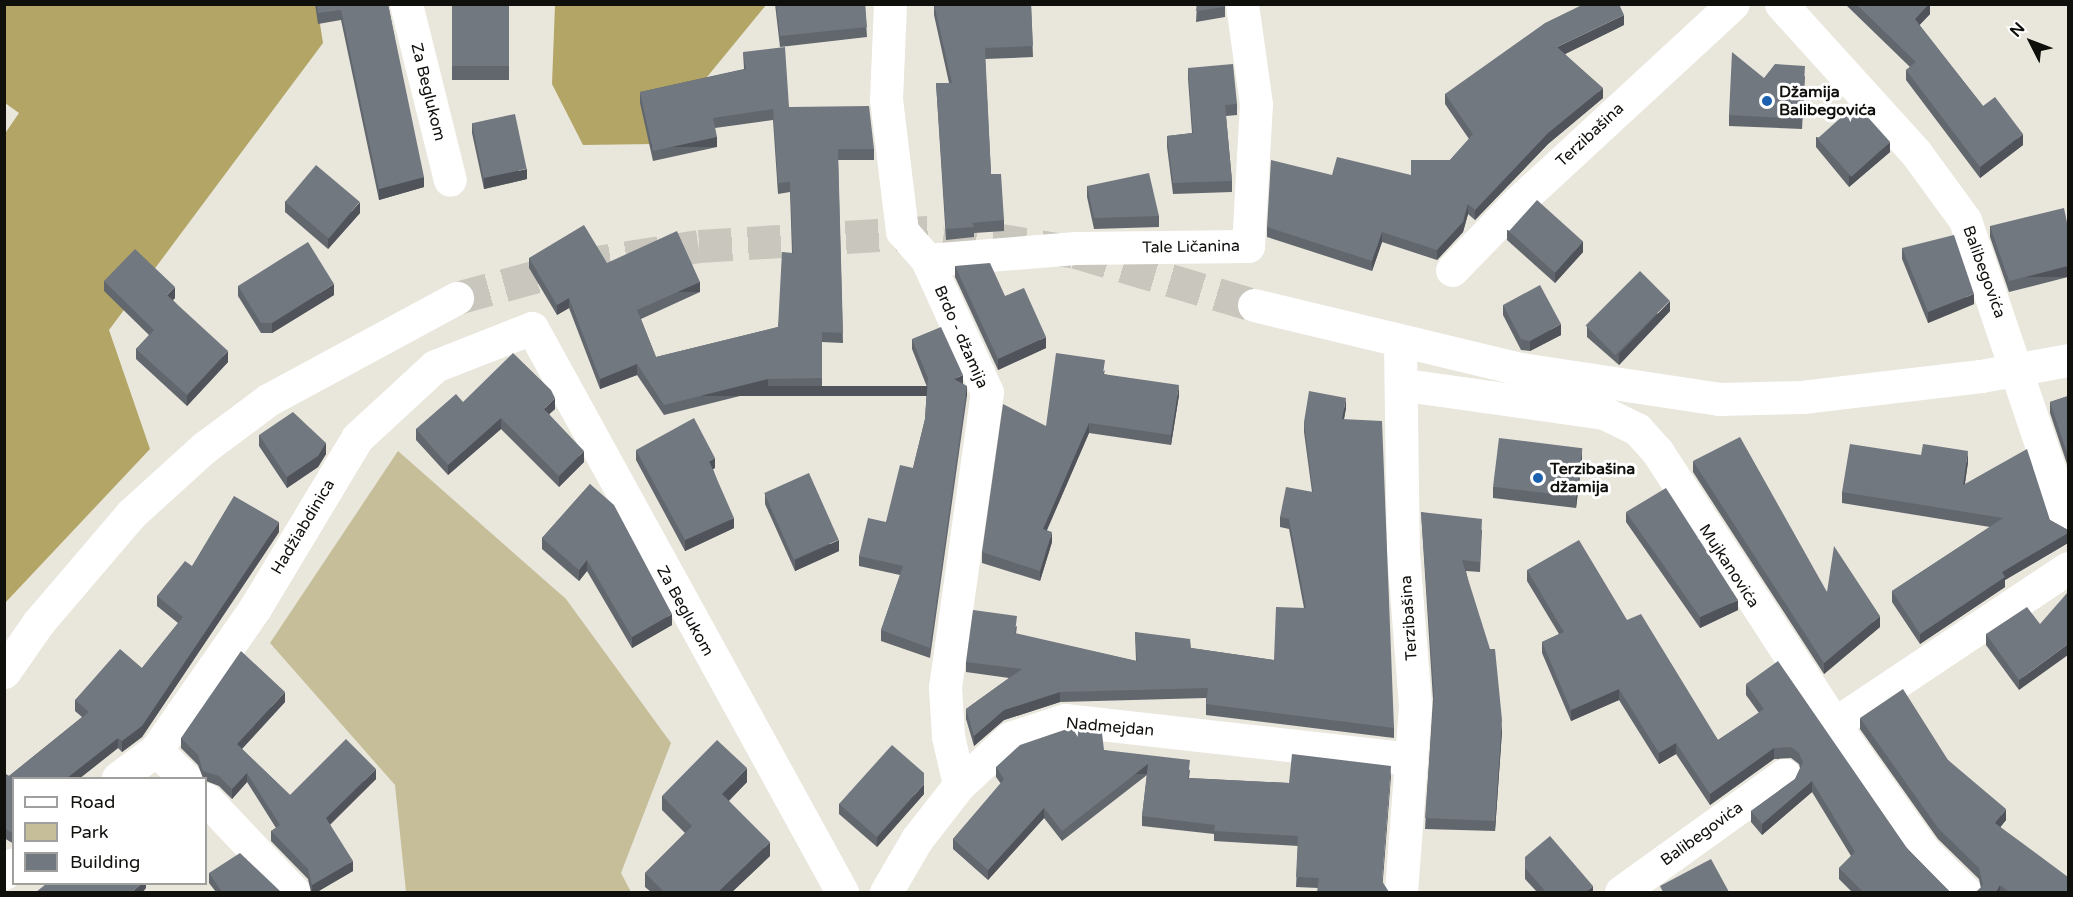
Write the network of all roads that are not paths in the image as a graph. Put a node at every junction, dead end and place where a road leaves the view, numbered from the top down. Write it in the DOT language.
graph roads {
  1 [pos="406,4"];
  2 [pos="890,4"];
  3 [pos="1242,4"];
  4 [pos="1733,4"];
  5 [pos="1781,4"];
  6 [pos="450,180"];
  7 [pos="927,260"];
  8 [pos="1452,270"];
  9 [pos="457,298"];
  10 [pos="1254,305"];
  11 [pos="532,328"];
  12 [pos="1400,344"];
  13 [pos="2062,361"];
  14 [pos="1405,386"];
  15 [pos="2068,525"];
  16 [pos="2068,568"];
  17 [pos="4,672"];
  18 [pos="1834,724"];
  19 [pos="156,750"];
  20 [pos="1411,759"];
  21 [pos="1784,775"];
  22 [pos="119,777"];
  23 [pos="184,777"];
  24 [pos="959,785"];
  25 [pos="207,800"];
  26 [pos="294,892"];
  27 [pos="842,892"];
  28 [pos="886,892"];
  29 [pos="1401,892"];
  30 [pos="1621,892"];
  31 [pos="1965,892"];
  1 -- 6 [label="street, Za Beglukom"];
  2 -- 7 [label="street, Brdo - džamija"];
  3 -- 7 [label="street, Tale Ličanina"];
  4 -- 8 [label="street, Terzibašina"];
  5 -- 15 [label="street, Balibegovića"];
  7 -- 24 [label="street, Brdo - džamija"];
  9 -- 17 [label="street"];
  10 -- 12 [label="street"];
  11 -- 19 [label="street, Hadžiabdinica"];
  11 -- 27 [label="street, Za Beglukom"];
  12 -- 13 [label="street"];
  12 -- 14 [label="street, Terzibašina"];
  14 -- 18 [label="street, Mujkanovića"];
  14 -- 20 [label="street, Terzibašina"];
  16 -- 18 [label="street"];
  18 -- 31 [label="street, Mujkanovića"];
  19 -- 22 [label="street, Hadžiabdinica"];
  19 -- 23 [label="street"];
  20 -- 24 [label="street, Nadmejdan"];
  20 -- 29 [label="street, Terzibašina"];
  21 -- 30 [label="street, Balibegovića"];
  24 -- 28 [label="street, Nadmejdan"];
  25 -- 26 [label="street"];
}
